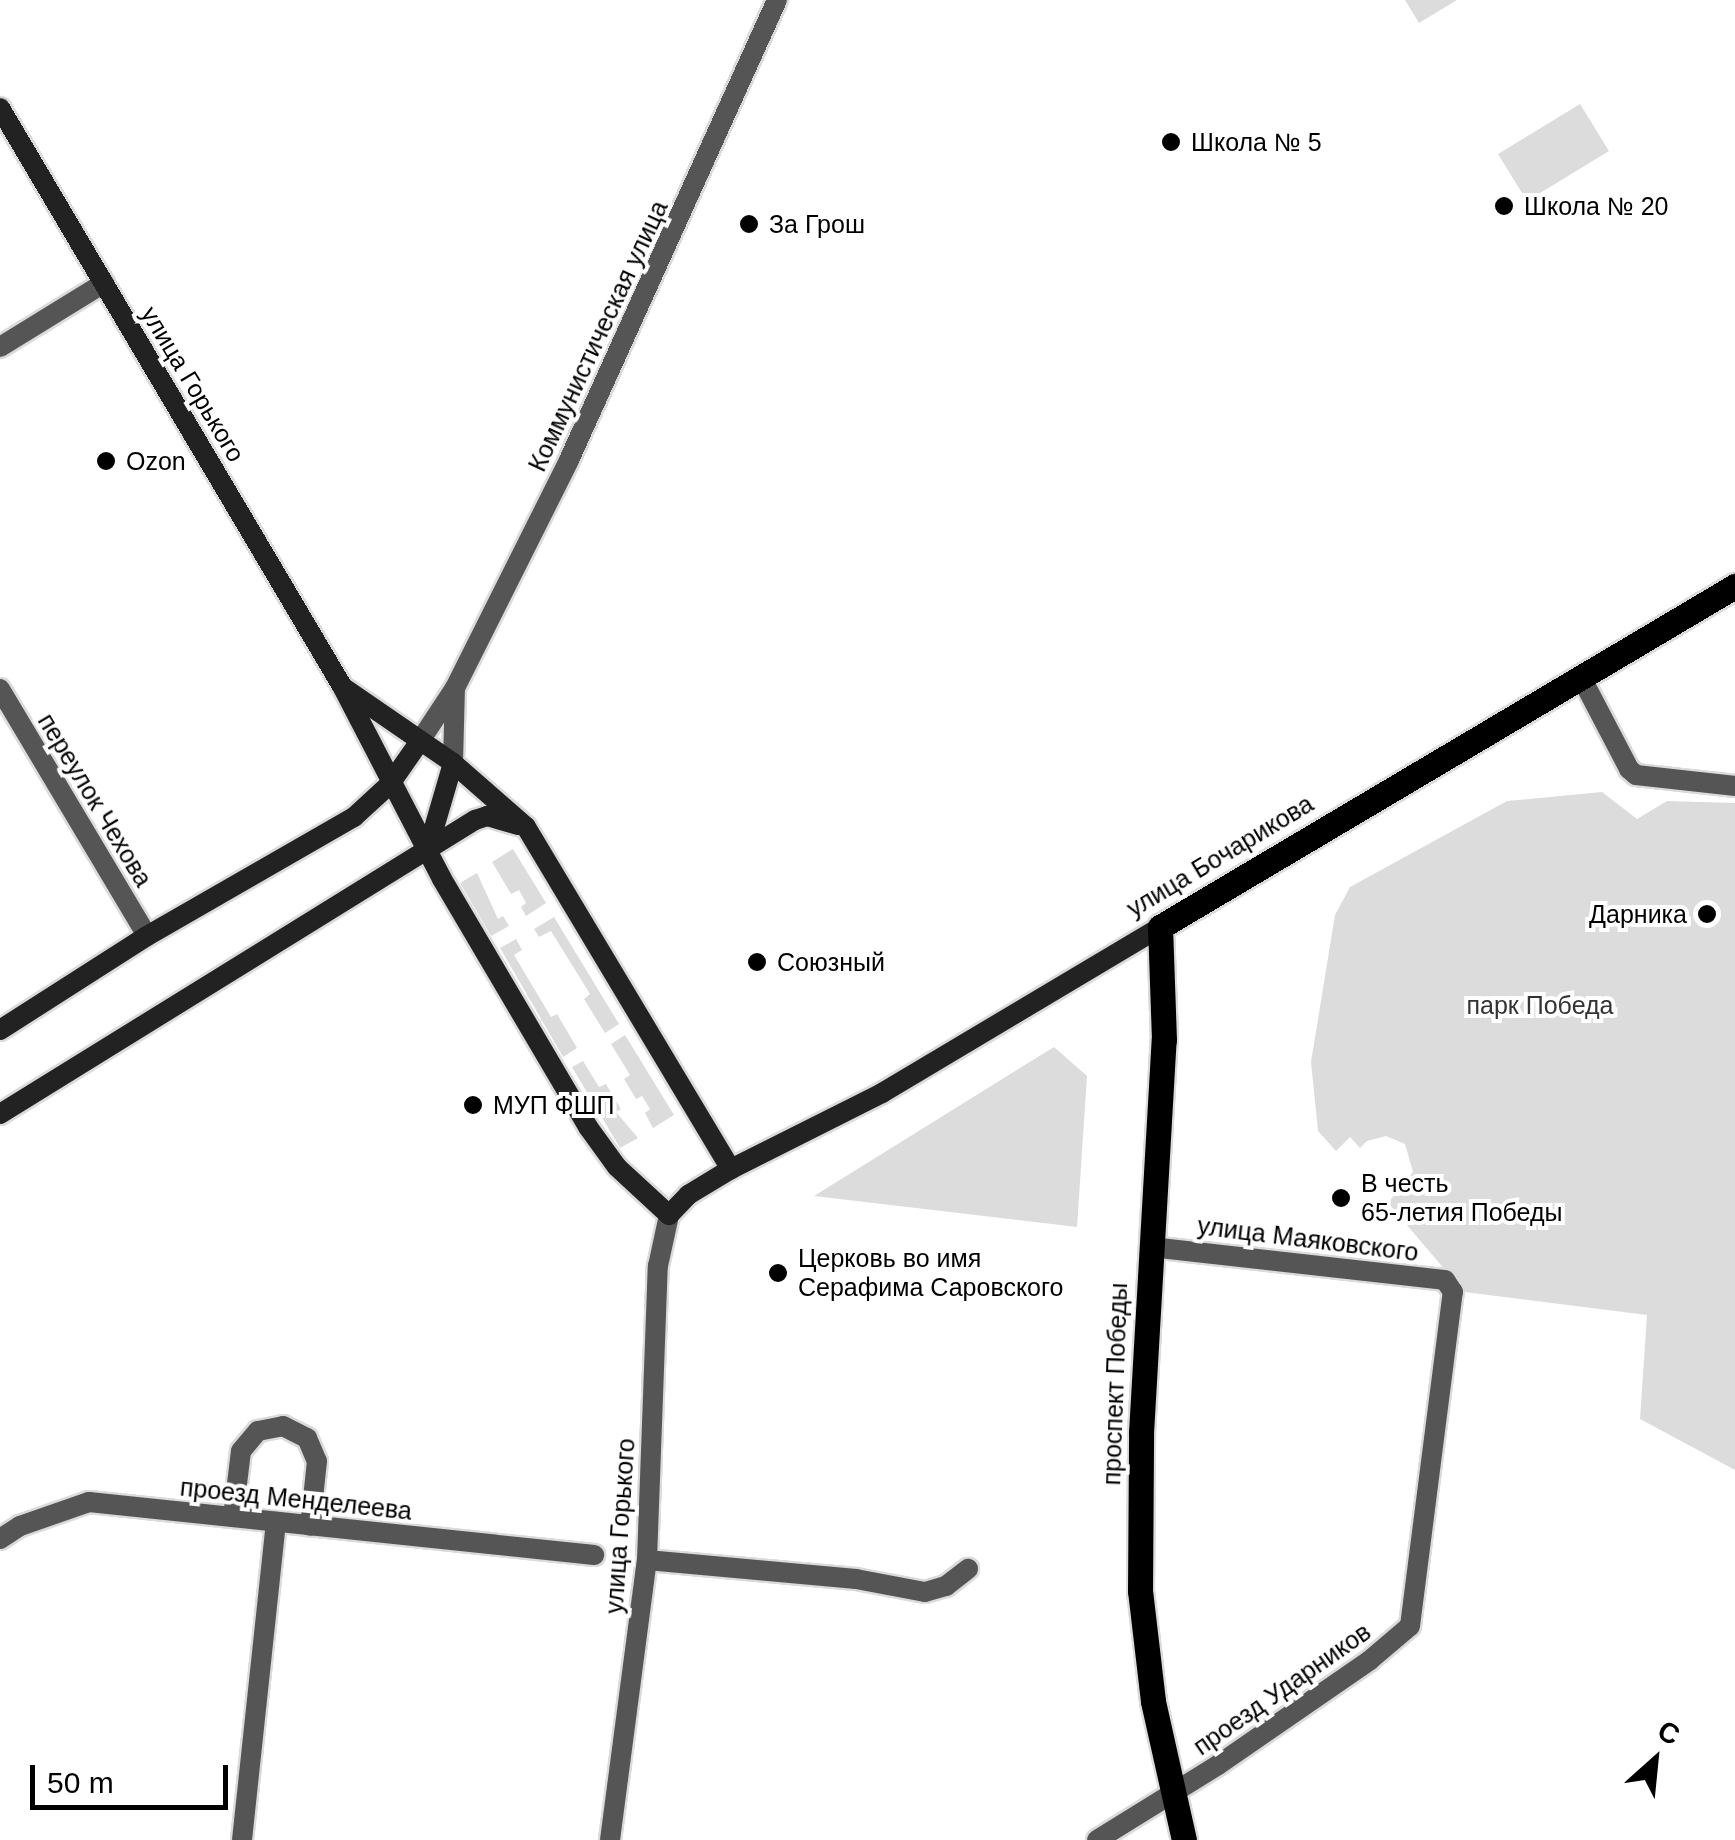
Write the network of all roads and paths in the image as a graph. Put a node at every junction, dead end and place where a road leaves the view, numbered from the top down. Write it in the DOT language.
graph roads {
  1 [pos="776,0"];
  2 [pos="0,108"];
  3 [pos="104,284"];
  4 [pos="0,347"];
  5 [pos="1735,586"];
  6 [pos="1581,677"];
  7 [pos="342,686"];
  8 [pos="456,688"];
  9 [pos="0,689"];
  10 [pos="420,741"];
  11 [pos="453,763"];
  12 [pos="390,784"];
  13 [pos="1735,786"];
  14 [pos="526,828"];
  15 [pos="427,852"];
  16 [pos="1160,927"];
  17 [pos="147,936"];
  18 [pos="0,1030"];
  19 [pos="0,1114"];
  20 [pos="731,1169"];
  21 [pos="670,1214"];
  22 [pos="1152,1246"];
  23 [pos="1453,1292"];
  24 [pos="233,1517"];
  25 [pos="276,1522"];
  26 [pos="310,1526"];
  27 [pos="0,1539"];
  28 [pos="594,1555"];
  29 [pos="647,1560"];
  30 [pos="968,1569"];
  31 [pos="1175,1792"];
  32 [pos="242,1840"];
  33 [pos="610,1840"];
  34 [pos="1097,1840"];
  35 [pos="1184,1840"];
  1 -- 8 [label="street, Коммунистическая улица"];
  2 -- 3 [label="main road, улица Горького"];
  3 -- 4 [label="street"];
  3 -- 7 [label="main road, улица Горького"];
  5 -- 6 [label="main road, улица Бочарикова"];
  6 -- 13 [label="street"];
  6 -- 16 [label="main road, улица Бочарикова"];
  7 -- 10 [label="main road"];
  7 -- 12 [label="main road, улица Горького"];
  8 -- 10 [label="street, Коммунистическая улица"];
  8 -- 11 [label="street"];
  9 -- 17 [label="street, переулок Чехова"];
  10 -- 11 [label="main road"];
  10 -- 12 [label="main road"];
  11 -- 14 [label="main road"];
  11 -- 15 [label="main road"];
  12 -- 15 [label="main road, улица Горького"];
  12 -- 17 [label="main road"];
  14 -- 15 [label="main road"];
  14 -- 20 [label="main road"];
  15 -- 19 [label="main road"];
  15 -- 21 [label="main road, улица Горького"];
  16 -- 20 [label="main road, улица Бочарикова"];
  16 -- 22 [label="main road, проспект Победы"];
  17 -- 18 [label="main road"];
  20 -- 21 [label="main road, улица Бочарикова"];
  21 -- 29 [label="street, улица Горького"];
  22 -- 23 [label="street, улица Маяковского"];
  22 -- 31 [label="main road, проспект Победы"];
  23 -- 31 [label="street, проезд Ударников"];
  24 -- 25 [label="street, проезд Менделеева"];
  24 -- 26 [label="street"];
  24 -- 27 [label="street, проезд Менделеева"];
  25 -- 26 [label="street, проезд Менделеева"];
  25 -- 32 [label="street"];
  26 -- 28 [label="street, проезд Менделеева"];
  29 -- 30 [label="street"];
  29 -- 33 [label="street, улица Горького"];
  31 -- 34 [label="street, проезд Ударников"];
  31 -- 35 [label="main road, проспект Победы"];
}
